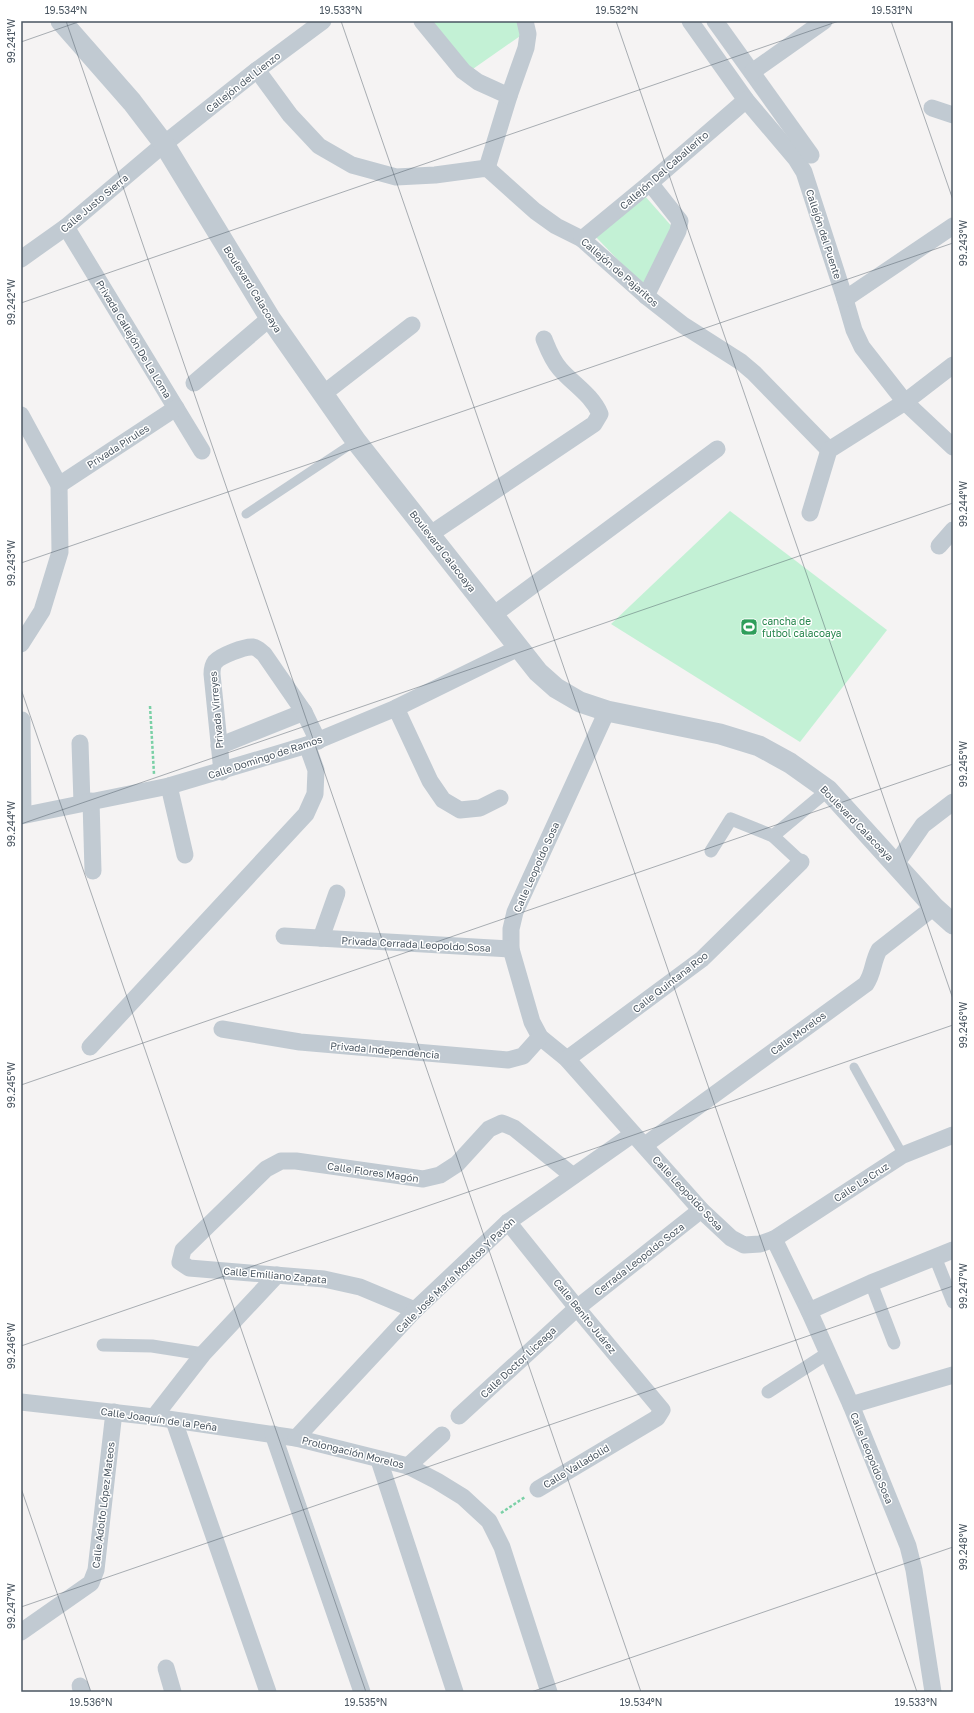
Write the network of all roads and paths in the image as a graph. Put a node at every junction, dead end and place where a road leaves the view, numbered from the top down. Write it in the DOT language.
graph roads {
  1 [pos="61,21"];
  2 [pos="323,21"];
  3 [pos="422,21"];
  4 [pos="525,21"];
  5 [pos="690,21"];
  6 [pos="715,21"];
  7 [pos="824,21"];
  8 [pos="257,70"];
  9 [pos="752,72"];
  10 [pos="509,96"];
  11 [pos="746,100"];
  12 [pos="932,108"];
  13 [pos="953,115"];
  14 [pos="164,144"];
  15 [pos="811,155"];
  16 [pos="487,168"];
  17 [pos="650,184"];
  18 [pos="953,226"];
  19 [pos="66,227"];
  20 [pos="582,239"];
  21 [pos="21,259"];
  22 [pos="646,296"];
  23 [pos="845,299"];
  24 [pos="270,318"];
  25 [pos="412,325"];
  26 [pos="544,339"];
  27 [pos="953,365"];
  28 [pos="194,383"];
  29 [pos="323,394"];
  30 [pos="905,402"];
  31 [pos="176,408"];
  32 [pos="21,415"];
  33 [pos="356,441"];
  34 [pos="953,447"];
  35 [pos="717,449"];
  36 [pos="829,450"];
  37 [pos="202,451"];
  38 [pos="59,484"];
  39 [pos="810,513"];
  40 [pos="246,514"];
  41 [pos="953,530"];
  42 [pos="429,535"];
  43 [pos="939,546"];
  44 [pos="493,615"];
  45 [pos="21,644"];
  46 [pos="518,648"];
  47 [pos="150,706"];
  48 [pos="396,708"];
  49 [pos="607,711"];
  50 [pos="304,712"];
  51 [pos="22,720"];
  52 [pos="80,743"];
  53 [pos="313,743"];
  54 [pos="219,746"];
  55 [pos="222,772"];
  56 [pos="162,788"];
  57 [pos="828,790"];
  58 [pos="500,798"];
  59 [pos="86,802"];
  60 [pos="953,802"];
  61 [pos="22,815"];
  62 [pos="773,836"];
  63 [pos="711,851"];
  64 [pos="185,855"];
  65 [pos="800,862"];
  66 [pos="896,864"];
  67 [pos="93,871"];
  68 [pos="337,893"];
  69 [pos="934,907"];
  70 [pos="953,924"];
  71 [pos="284,936"];
  72 [pos="321,938"];
  73 [pos="512,949"];
  74 [pos="222,1029"];
  75 [pos="540,1037"];
  76 [pos="90,1047"];
  77 [pos="567,1060"];
  78 [pos="854,1067"];
  79 [pos="953,1134"];
  80 [pos="639,1140"];
  81 [pos="903,1155"];
  82 [pos="573,1176"];
  83 [pos="701,1210"];
  84 [pos="508,1222"];
  85 [pos="774,1239"];
  86 [pos="953,1250"];
  87 [pos="935,1257"];
  88 [pos="180,1262"];
  89 [pos="277,1275"];
  90 [pos="870,1283"];
  91 [pos="953,1302"];
  92 [pos="577,1308"];
  93 [pos="415,1310"];
  94 [pos="809,1311"];
  95 [pos="894,1343"];
  96 [pos="103,1345"];
  97 [pos="828,1353"];
  98 [pos="203,1354"];
  99 [pos="953,1375"];
  100 [pos="768,1392"];
  101 [pos="21,1402"];
  102 [pos="851,1405"];
  103 [pos="662,1410"];
  104 [pos="114,1412"];
  105 [pos="459,1416"];
  106 [pos="154,1417"];
  107 [pos="174,1420"];
  108 [pos="273,1434"];
  109 [pos="442,1435"];
  110 [pos="296,1438"];
  111 [pos="379,1460"];
  112 [pos="408,1466"];
  113 [pos="538,1489"];
  114 [pos="489,1521"];
  115 [pos="21,1632"];
  116 [pos="166,1668"];
  117 [pos="173,1692"];
  118 [pos="268,1692"];
  119 [pos="362,1692"];
  120 [pos="455,1692"];
  121 [pos="549,1692"];
  122 [pos="933,1692"];
  1 -- 14 [label="street, Boulevard Calacoaya"];
  2 -- 8 [label="street, Callejón del Lienzo"];
  3 -- 10 [label="street"];
  4 -- 10 [label="street"];
  5 -- 11 [label="street, Callejón del Puente"];
  6 -- 9 [label="street"];
  7 -- 9 [label="street"];
  8 -- 14 [label="street, Callejón del Lienzo"];
  8 -- 16 [label="street"];
  9 -- 15 [label="street"];
  10 -- 16 [label="street"];
  11 -- 17 [label="street, Callejón Del Caballerito"];
  11 -- 23 [label="street, Callejón del Puente"];
  12 -- 13 [label="street"];
  14 -- 19 [label="street, Calle Justo Sierra"];
  14 -- 24 [label="street, Boulevard Calacoaya"];
  16 -- 20 [label="street, Callejón de Pajaritos"];
  17 -- 20 [label="street, Callejón Del Caballerito"];
  17 -- 22 [label="street"];
  18 -- 23 [label="street"];
  19 -- 21 [label="street, Calle Justo Sierra"];
  19 -- 31 [label="street, Privada Callejón De La Loma"];
  20 -- 22 [label="street, Callejón de Pajaritos"];
  22 -- 36 [label="street, Callejón de Pajaritos"];
  23 -- 30 [label="street, Callejón del Puente"];
  24 -- 28 [label="street"];
  24 -- 29 [label="street, Boulevard Calacoaya"];
  25 -- 29 [label="street"];
  26 -- 42 [label="street"];
  27 -- 30 [label="street"];
  29 -- 33 [label="street, Boulevard Calacoaya"];
  30 -- 34 [label="street, Callejón del Puente"];
  30 -- 36 [label="street"];
  31 -- 37 [label="street, Privada Callejón De La Loma"];
  31 -- 38 [label="street, Privada Pirules"];
  32 -- 38 [label="street"];
  33 -- 40 [label="lane"];
  33 -- 42 [label="street, Boulevard Calacoaya"];
  35 -- 44 [label="street"];
  36 -- 39 [label="street"];
  38 -- 45 [label="street"];
  41 -- 43 [label="street"];
  42 -- 44 [label="street, Boulevard Calacoaya"];
  44 -- 46 [label="street, Boulevard Calacoaya"];
  46 -- 48 [label="street, Calle Domingo de Ramos"];
  46 -- 49 [label="street, Boulevard Calacoaya"];
  47 -- 56 [label="path"];
  48 -- 53 [label="street, Calle Domingo de Ramos"];
  48 -- 58 [label="street"];
  49 -- 57 [label="street, Boulevard Calacoaya"];
  49 -- 73 [label="street, Calle Leopoldo Sosa"];
  50 -- 53 [label="street, Privada Virreyes"];
  50 -- 54 [label="street"];
  50 -- 54 [label="street, Privada Virreyes"];
  51 -- 61 [label="street"];
  52 -- 59 [label="street"];
  53 -- 55 [label="street, Calle Domingo de Ramos"];
  53 -- 76 [label="street, Privada Virreyes"];
  54 -- 55 [label="street, Privada Virreyes"];
  55 -- 56 [label="street, Calle Domingo de Ramos"];
  56 -- 59 [label="street, Calle Domingo de Ramos"];
  56 -- 64 [label="street"];
  57 -- 62 [label="street"];
  57 -- 66 [label="street, Boulevard Calacoaya"];
  59 -- 61 [label="street, Calle Domingo de Ramos"];
  59 -- 67 [label="street"];
  60 -- 66 [label="street"];
  62 -- 63 [label="street"];
  62 -- 65 [label="street"];
  65 -- 77 [label="street, Calle Quintana Roo"];
  66 -- 69 [label="street, Boulevard Calacoaya"];
  68 -- 72 [label="street"];
  69 -- 70 [label="street, Boulevard Calacoaya"];
  69 -- 80 [label="street, Calle Morelos"];
  71 -- 72 [label="street, Privada Cerrada Leopoldo Sosa"];
  72 -- 73 [label="street, Privada Cerrada Leopoldo Sosa"];
  73 -- 75 [label="street, Calle Leopoldo Sosa"];
  74 -- 75 [label="street, Privada Independencia"];
  75 -- 77 [label="street, Calle Leopoldo Sosa"];
  77 -- 80 [label="street, Calle Leopoldo Sosa"];
  78 -- 81 [label="lane"];
  79 -- 81 [label="street, Calle La Cruz"];
  80 -- 82 [label="street, Calle José María Morelos Y Pavón"];
  80 -- 83 [label="street, Calle Leopoldo Sosa"];
  81 -- 85 [label="street, Calle La Cruz"];
  82 -- 84 [label="street, Calle José María Morelos Y Pavón"];
  82 -- 88 [label="street, Calle Flores Magón"];
  83 -- 85 [label="street, Calle Leopoldo Sosa"];
  83 -- 92 [label="street, Cerrada Leopoldo Soza"];
  84 -- 92 [label="street, Calle Benito Juárez"];
  84 -- 93 [label="street, Calle José María Morelos Y Pavón"];
  85 -- 94 [label="street, Calle Leopoldo Sosa"];
  86 -- 87 [label="street"];
  87 -- 90 [label="street"];
  87 -- 91 [label="street"];
  88 -- 89 [label="street, Calle Emiliano Zapata"];
  89 -- 93 [label="street, Calle Emiliano Zapata"];
  89 -- 98 [label="street"];
  90 -- 94 [label="street"];
  90 -- 95 [label="street"];
  92 -- 103 [label="street, Calle Benito Juárez"];
  92 -- 105 [label="street, Calle Doctor Liceaga"];
  93 -- 110 [label="street, Calle José María Morelos Y Pavón"];
  94 -- 97 [label="street, Calle Leopoldo Sosa"];
  96 -- 98 [label="street"];
  97 -- 100 [label="street"];
  97 -- 102 [label="street, Calle Leopoldo Sosa"];
  98 -- 106 [label="street"];
  99 -- 102 [label="street"];
  101 -- 104 [label="street, Calle Joaquín de la Peña"];
  102 -- 122 [label="street, Calle Leopoldo Sosa"];
  103 -- 113 [label="street, Calle Valladolid"];
  104 -- 106 [label="street, Calle Joaquín de la Peña"];
  104 -- 115 [label="street, Calle Adolfo López Mateos"];
  106 -- 107 [label="street, Calle Joaquín de la Peña"];
  107 -- 108 [label="street, Calle Joaquín de la Peña"];
  107 -- 118 [label="street"];
  108 -- 110 [label="street, Calle Joaquín de la Peña"];
  108 -- 119 [label="street"];
  109 -- 112 [label="street"];
  110 -- 111 [label="street, Prolongación Morelos"];
  111 -- 112 [label="street, Prolongación Morelos"];
  111 -- 120 [label="street"];
  112 -- 114 [label="street, Prolongación Morelos"];
  113 -- 114 [label="path, Calle Valladolid"];
  114 -- 121 [label="street"];
  116 -- 117 [label="street"];
}
